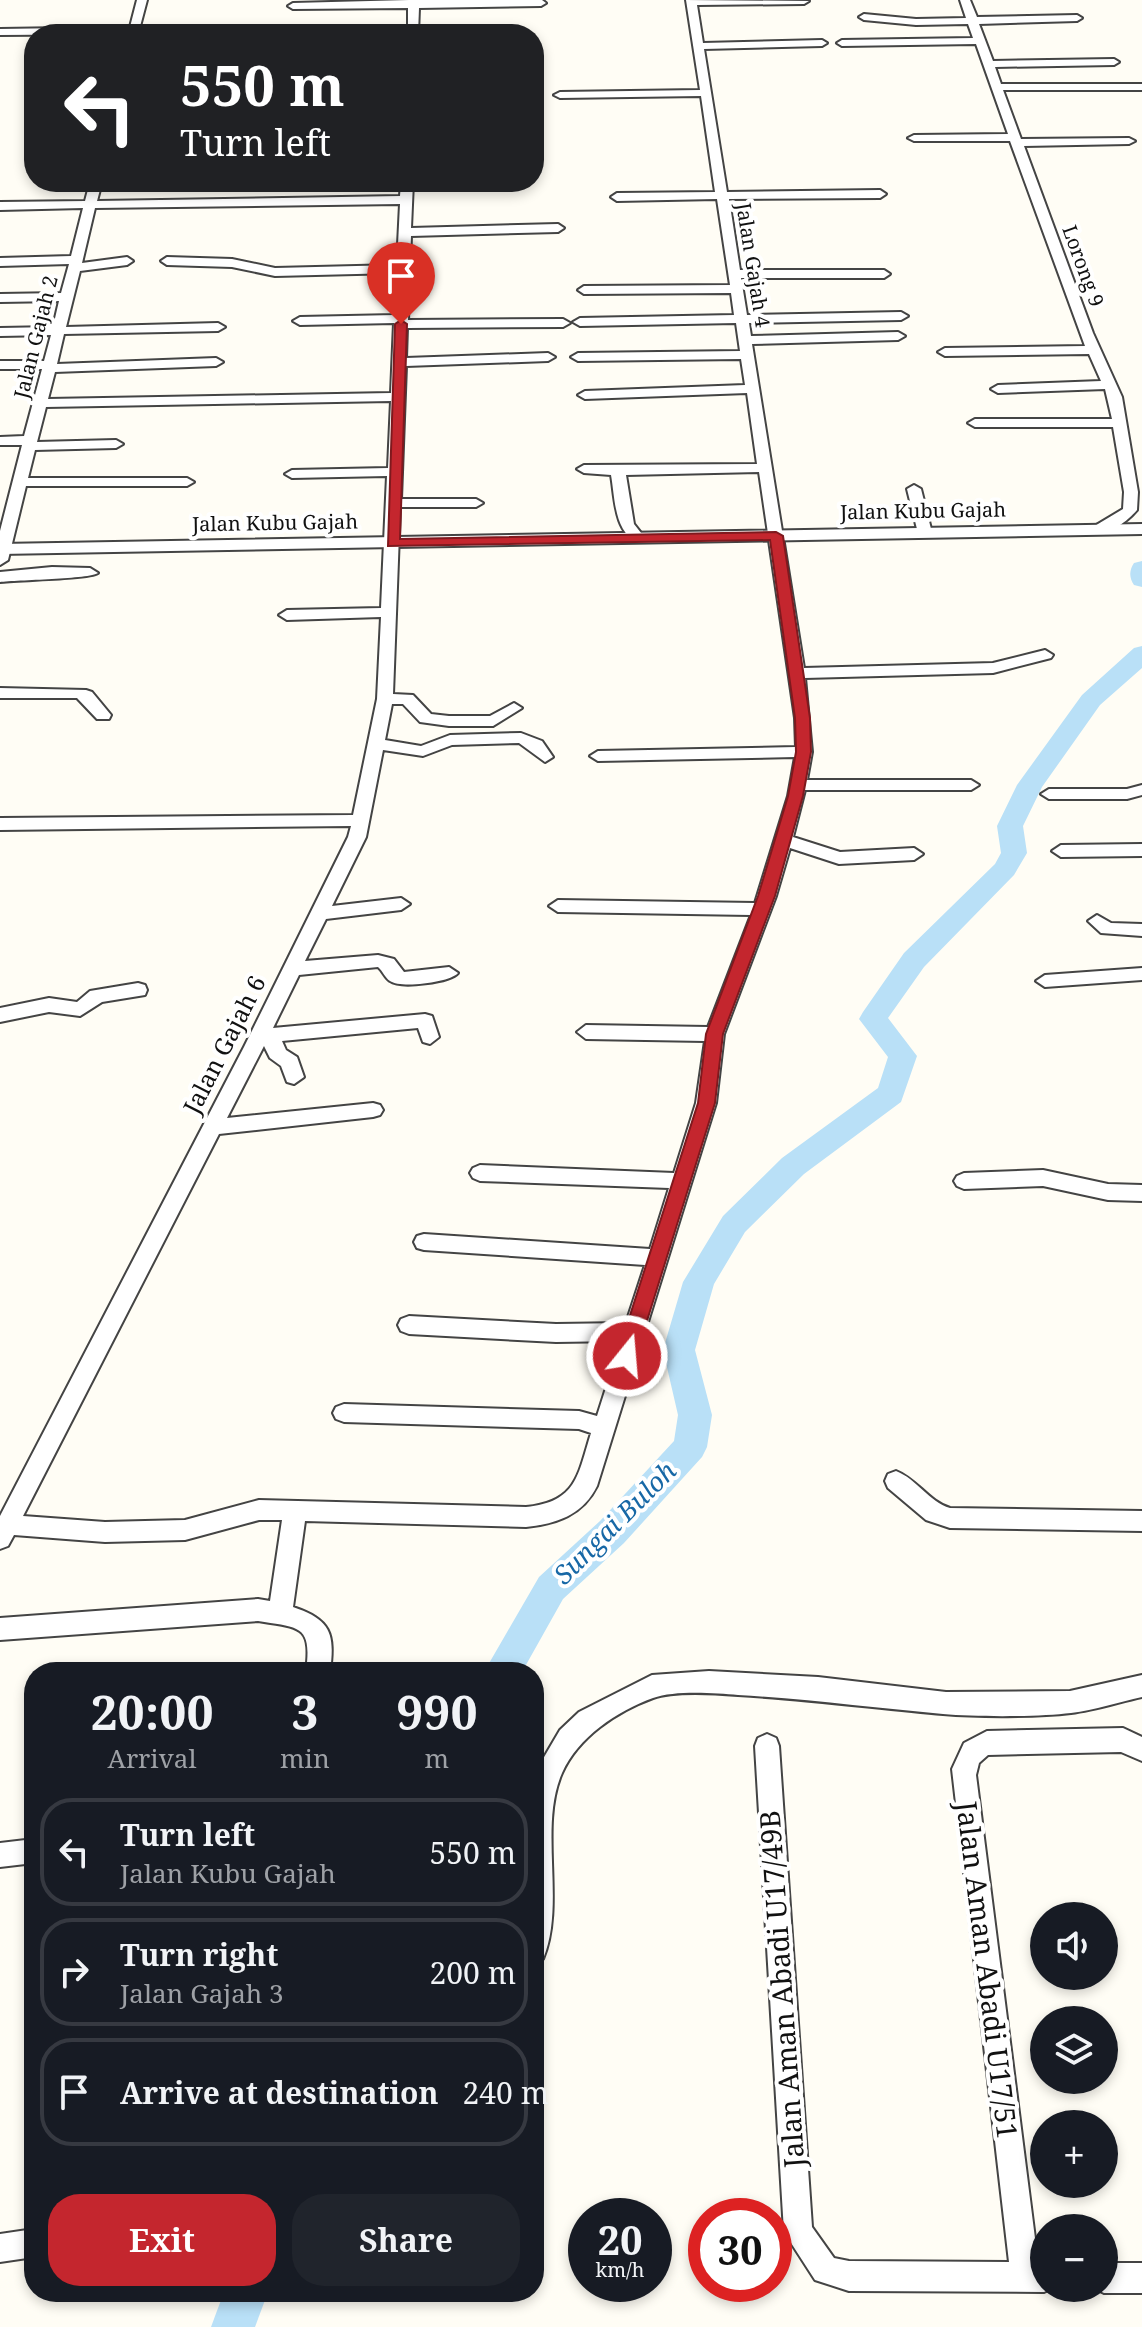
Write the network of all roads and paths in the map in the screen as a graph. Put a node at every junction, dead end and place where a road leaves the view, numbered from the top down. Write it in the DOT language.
graph roads {
  1 [pos="142,0"];
  2 [pos="965,0"];
  3 [pos="691,1"];
  4 [pos="804,1"];
  5 [pos="414,2"];
  6 [pos="541,3"];
  7 [pos="293,6"];
  8 [pos="864,17"];
  9 [pos="1077,18"];
  10 [pos="972,19"];
  11 [pos="136,24"];
  12 [pos="413,24"];
  13 [pos="0,32"];
  14 [pos="24,32"];
  15 [pos="980,41"];
  16 [pos="822,43"];
  17 [pos="842,43"];
  18 [pos="698,46"];
  19 [pos="1114,62"];
  20 [pos="988,64"];
  21 [pos="1142,87"];
  22 [pos="706,93"];
  23 [pos="999,94"];
  24 [pos="560,95"];
  25 [pos="1106,98"];
  26 [pos="914,138"];
  27 [pos="1016,140"];
  28 [pos="1129,141"];
  29 [pos="93,192"];
  30 [pos="406,192"];
  31 [pos="880,194"];
  32 [pos="617,197"];
  33 [pos="722,197"];
  34 [pos="406,200"];
  35 [pos="90,205"];
  36 [pos="0,206"];
  37 [pos="558,228"];
  38 [pos="405,232"];
  39 [pos="127,261"];
  40 [pos="167,261"];
  41 [pos="0,262"];
  42 [pos="75,264"];
  43 [pos="403,269"];
  44 [pos="734,274"];
  45 [pos="884,274"];
  46 [pos="736,289"];
  47 [pos="584,290"];
  48 [pos="67,297"];
  49 [pos="0,298"];
  50 [pos="901,316"];
  51 [pos="300,321"];
  52 [pos="402,321"];
  53 [pos="742,321"];
  54 [pos="580,322"];
  55 [pos="563,323"];
  56 [pos="218,327"];
  57 [pos="58,331"];
  58 [pos="0,332"];
  59 [pos="898,336"];
  60 [pos="745,340"];
  61 [pos="1094,350"];
  62 [pos="945,352"];
  63 [pos="747,355"];
  64 [pos="548,357"];
  65 [pos="578,357"];
  66 [pos="216,362"];
  67 [pos="400,362"];
  68 [pos="0,365"];
  69 [pos="49,366"];
  70 [pos="1109,385"];
  71 [pos="753,389"];
  72 [pos="998,389"];
  73 [pos="585,395"];
  74 [pos="398,397"];
  75 [pos="40,403"];
  76 [pos="975,423"];
  77 [pos="1119,423"];
  78 [pos="0,441"];
  79 [pos="30,443"];
  80 [pos="116,444"];
  81 [pos="765,468"];
  82 [pos="584,469"];
  83 [pos="618,471"];
  84 [pos="395,472"];
  85 [pos="292,474"];
  86 [pos="20,482"];
  87 [pos="187,482"];
  88 [pos="914,489"];
  89 [pos="394,503"];
  90 [pos="476,503"];
  91 [pos="6,514"];
  92 [pos="1135,529"];
  93 [pos="1095,530"];
  94 [pos="925,533"];
  95 [pos="776,536"];
  96 [pos="638,538"];
  97 [pos="393,543"];
  98 [pos="1,553"];
  99 [pos="90,573"];
  100 [pos="0,577"];
  101 [pos="390,612"];
  102 [pos="287,615"];
  103 [pos="1045,655"];
  104 [pos="796,673"];
  105 [pos="0,693"];
  106 [pos="385,699"];
  107 [pos="514,708"];
  108 [pos="103,715"];
  109 [pos="378,744"];
  110 [pos="804,752"];
  111 [pos="598,756"];
  112 [pos="545,757"];
  113 [pos="798,785"];
  114 [pos="971,785"];
  115 [pos="1142,790"];
  116 [pos="1049,794"];
  117 [pos="361,820"];
  118 [pos="0,824"];
  119 [pos="783,840"];
  120 [pos="1142,850"];
  121 [pos="1061,851"];
  122 [pos="914,854"];
  123 [pos="401,904"];
  124 [pos="558,906"];
  125 [pos="762,909"];
  126 [pos="321,913"];
  127 [pos="1097,921"];
  128 [pos="1142,930"];
  129 [pos="293,969"];
  130 [pos="449,973"];
  131 [pos="1142,974"];
  132 [pos="1045,981"];
  133 [pos="138,990"];
  134 [pos="0,1015"];
  135 [pos="586,1032"];
  136 [pos="715,1034"];
  137 [pos="263,1037"];
  138 [pos="430,1037"];
  139 [pos="294,1077"];
  140 [pos="373,1110"];
  141 [pos="213,1127"];
  142 [pos="480,1173"];
  143 [pos="682,1181"];
  144 [pos="964,1181"];
  145 [pos="1142,1193"];
  146 [pos="424,1242"];
  147 [pos="657,1258"];
  148 [pos="409,1325"];
  149 [pos="634,1332"];
  150 [pos="344,1413"];
  151 [pos="604,1428"];
  152 [pos="896,1481"];
  153 [pos="295,1513"];
  154 [pos="1142,1521"];
  155 [pos="3,1532"];
  156 [pos="280,1614"];
  157 [pos="0,1629"];
  158 [pos="319,1662"];
  159 [pos="1142,1686"];
  160 [pos="767,1746"];
  161 [pos="1142,1749"];
  162 [pos="544,1801"];
  163 [pos="24,1852"];
  164 [pos="0,1855"];
  165 [pos="1030,2242"];
  166 [pos="24,2244"];
  167 [pos="0,2248"];
  168 [pos="1030,2277"];
  169 [pos="1118,2278"];
  170 [pos="1142,2278"];
  1 -- 11 [label="street"];
  2 -- 10 [label="street, Lorong 9"];
  3 -- 4 [label="street"];
  3 -- 18 [label="street, Jalan Gajah 4"];
  5 -- 6 [label="street"];
  5 -- 7 [label="street"];
  5 -- 12 [label="street"];
  8 -- 10 [label="street"];
  9 -- 10 [label="street"];
  10 -- 15 [label="street, Lorong 9"];
  13 -- 14 [label="street"];
  15 -- 17 [label="street"];
  15 -- 20 [label="street, Lorong 9"];
  16 -- 18 [label="street"];
  18 -- 22 [label="street, Jalan Gajah 4"];
  19 -- 20 [label="street"];
  20 -- 23 [label="street, Lorong 9"];
  21 -- 23 [label="street"];
  22 -- 24 [label="street"];
  22 -- 33 [label="street, Jalan Gajah 4"];
  23 -- 25 [label="street"];
  23 -- 27 [label="street, Lorong 9"];
  26 -- 27 [label="street"];
  27 -- 28 [label="street"];
  27 -- 61 [label="street, Lorong 9"];
  29 -- 35 [label="street, Jalan Gajah 2"];
  30 -- 34 [label="street, Jalan Gajah 6"];
  31 -- 33 [label="street"];
  32 -- 33 [label="street"];
  33 -- 44 [label="street, Jalan Gajah 4"];
  34 -- 35 [label="street"];
  34 -- 38 [label="street, Jalan Gajah 6"];
  35 -- 36 [label="street"];
  35 -- 42 [label="street, Jalan Gajah 2"];
  37 -- 38 [label="street"];
  38 -- 43 [label="street, Jalan Gajah 6"];
  39 -- 42 [label="street"];
  40 -- 43 [label="street"];
  41 -- 42 [label="street"];
  42 -- 48 [label="street, Jalan Gajah 2"];
  43 -- 52 [label="street, Jalan Gajah 6"];
  44 -- 45 [label="street"];
  44 -- 46 [label="street, Jalan Gajah 4"];
  46 -- 47 [label="street"];
  46 -- 53 [label="street, Jalan Gajah 4"];
  48 -- 49 [label="street"];
  48 -- 57 [label="street, Jalan Gajah 2"];
  50 -- 53 [label="street"];
  51 -- 52 [label="street"];
  52 -- 55 [label="street"];
  52 -- 67 [label="street, Jalan Gajah 6"];
  53 -- 54 [label="street"];
  53 -- 60 [label="street, Jalan Gajah 4"];
  56 -- 57 [label="street"];
  57 -- 58 [label="street"];
  57 -- 69 [label="street, Jalan Gajah 2"];
  59 -- 60 [label="street"];
  60 -- 63 [label="street, Jalan Gajah 4"];
  61 -- 62 [label="street"];
  61 -- 70 [label="street, Lorong 9"];
  63 -- 65 [label="street"];
  63 -- 71 [label="street, Jalan Gajah 4"];
  64 -- 67 [label="street"];
  66 -- 69 [label="street"];
  67 -- 74 [label="street, Jalan Gajah 6"];
  68 -- 69 [label="street"];
  69 -- 75 [label="street, Jalan Gajah 2"];
  70 -- 72 [label="street"];
  70 -- 77 [label="street, Lorong 9"];
  71 -- 73 [label="street"];
  71 -- 81 [label="street, Jalan Gajah 4"];
  74 -- 75 [label="street"];
  74 -- 84 [label="street, Jalan Gajah 6"];
  75 -- 79 [label="street, Jalan Gajah 2"];
  76 -- 77 [label="street"];
  77 -- 93 [label="street, Lorong 9"];
  78 -- 79 [label="street"];
  79 -- 80 [label="street"];
  79 -- 86 [label="street, Jalan Gajah 2"];
  81 -- 83 [label="street"];
  81 -- 95 [label="street, Jalan Gajah 4"];
  82 -- 83 [label="street"];
  83 -- 96 [label="street"];
  84 -- 85 [label="street"];
  84 -- 89 [label="street, Jalan Gajah 6"];
  86 -- 87 [label="street"];
  86 -- 91 [label="street, Jalan Gajah 2"];
  88 -- 94 [label="street"];
  89 -- 90 [label="street"];
  89 -- 97 [label="street, Jalan Gajah 6"];
  91 -- 98 [label="street, Jalan Gajah 2"];
  92 -- 93 [label="street, Jalan Kubu Gajah"];
  93 -- 94 [label="street, Jalan Kubu Gajah"];
  94 -- 95 [label="street, Jalan Kubu Gajah"];
  95 -- 96 [label="street, Jalan Kubu Gajah"];
  95 -- 104 [label="street, Jalan Gajah 4"];
  96 -- 97 [label="street, Jalan Kubu Gajah"];
  97 -- 98 [label="street, Jalan Kubu Gajah"];
  97 -- 101 [label="street, Jalan Gajah 6"];
  99 -- 100 [label="street"];
  101 -- 102 [label="street"];
  101 -- 106 [label="street, Jalan Gajah 6"];
  103 -- 104 [label="street"];
  104 -- 110 [label="street, Jalan Gajah 4"];
  105 -- 108 [label="street"];
  106 -- 107 [label="street"];
  106 -- 109 [label="street, Jalan Gajah 6"];
  109 -- 112 [label="street"];
  109 -- 117 [label="street, Jalan Gajah 6"];
  110 -- 111 [label="street"];
  110 -- 113 [label="street, Jalan Gajah 4"];
  113 -- 114 [label="street"];
  113 -- 119 [label="street, Jalan Gajah 4"];
  115 -- 116 [label="street"];
  117 -- 118 [label="street"];
  117 -- 126 [label="street, Jalan Gajah 6"];
  119 -- 122 [label="street"];
  119 -- 125 [label="street, Jalan Gajah 4"];
  120 -- 121 [label="street"];
  123 -- 126 [label="street"];
  124 -- 125 [label="street"];
  125 -- 136 [label="street, Jalan Gajah 4"];
  126 -- 129 [label="street, Jalan Gajah 6"];
  127 -- 128 [label="street"];
  129 -- 130 [label="street"];
  129 -- 137 [label="street, Jalan Gajah 6"];
  131 -- 132 [label="street"];
  133 -- 134 [label="street"];
  135 -- 136 [label="street"];
  136 -- 143 [label="street, Jalan Gajah 4"];
  137 -- 138 [label="street"];
  137 -- 139 [label="street"];
  137 -- 141 [label="street, Jalan Gajah 6"];
  140 -- 141 [label="street"];
  141 -- 155 [label="street, Jalan Gajah 6"];
  142 -- 143 [label="street"];
  143 -- 147 [label="street, Jalan Gajah 4"];
  144 -- 145 [label="street"];
  146 -- 147 [label="street"];
  147 -- 149 [label="street, Jalan Gajah 4"];
  148 -- 149 [label="street"];
  149 -- 151 [label="street, Jalan Gajah 4"];
  150 -- 151 [label="street"];
  151 -- 153 [label="street, Jalan Gajah 4"];
  152 -- 154 [label="street"];
  153 -- 155 [label="street"];
  153 -- 156 [label="street"];
  156 -- 157 [label="street"];
  156 -- 158 [label="street"];
  159 -- 162 [label="street"];
  160 -- 168 [label="street, Jalan Aman Abadi U17/49B"];
  161 -- 165 [label="street, Jalan Aman Abadi U17/51"];
  163 -- 164 [label="street"];
  166 -- 167 [label="street"];
  169 -- 170 [label="street"];
}
